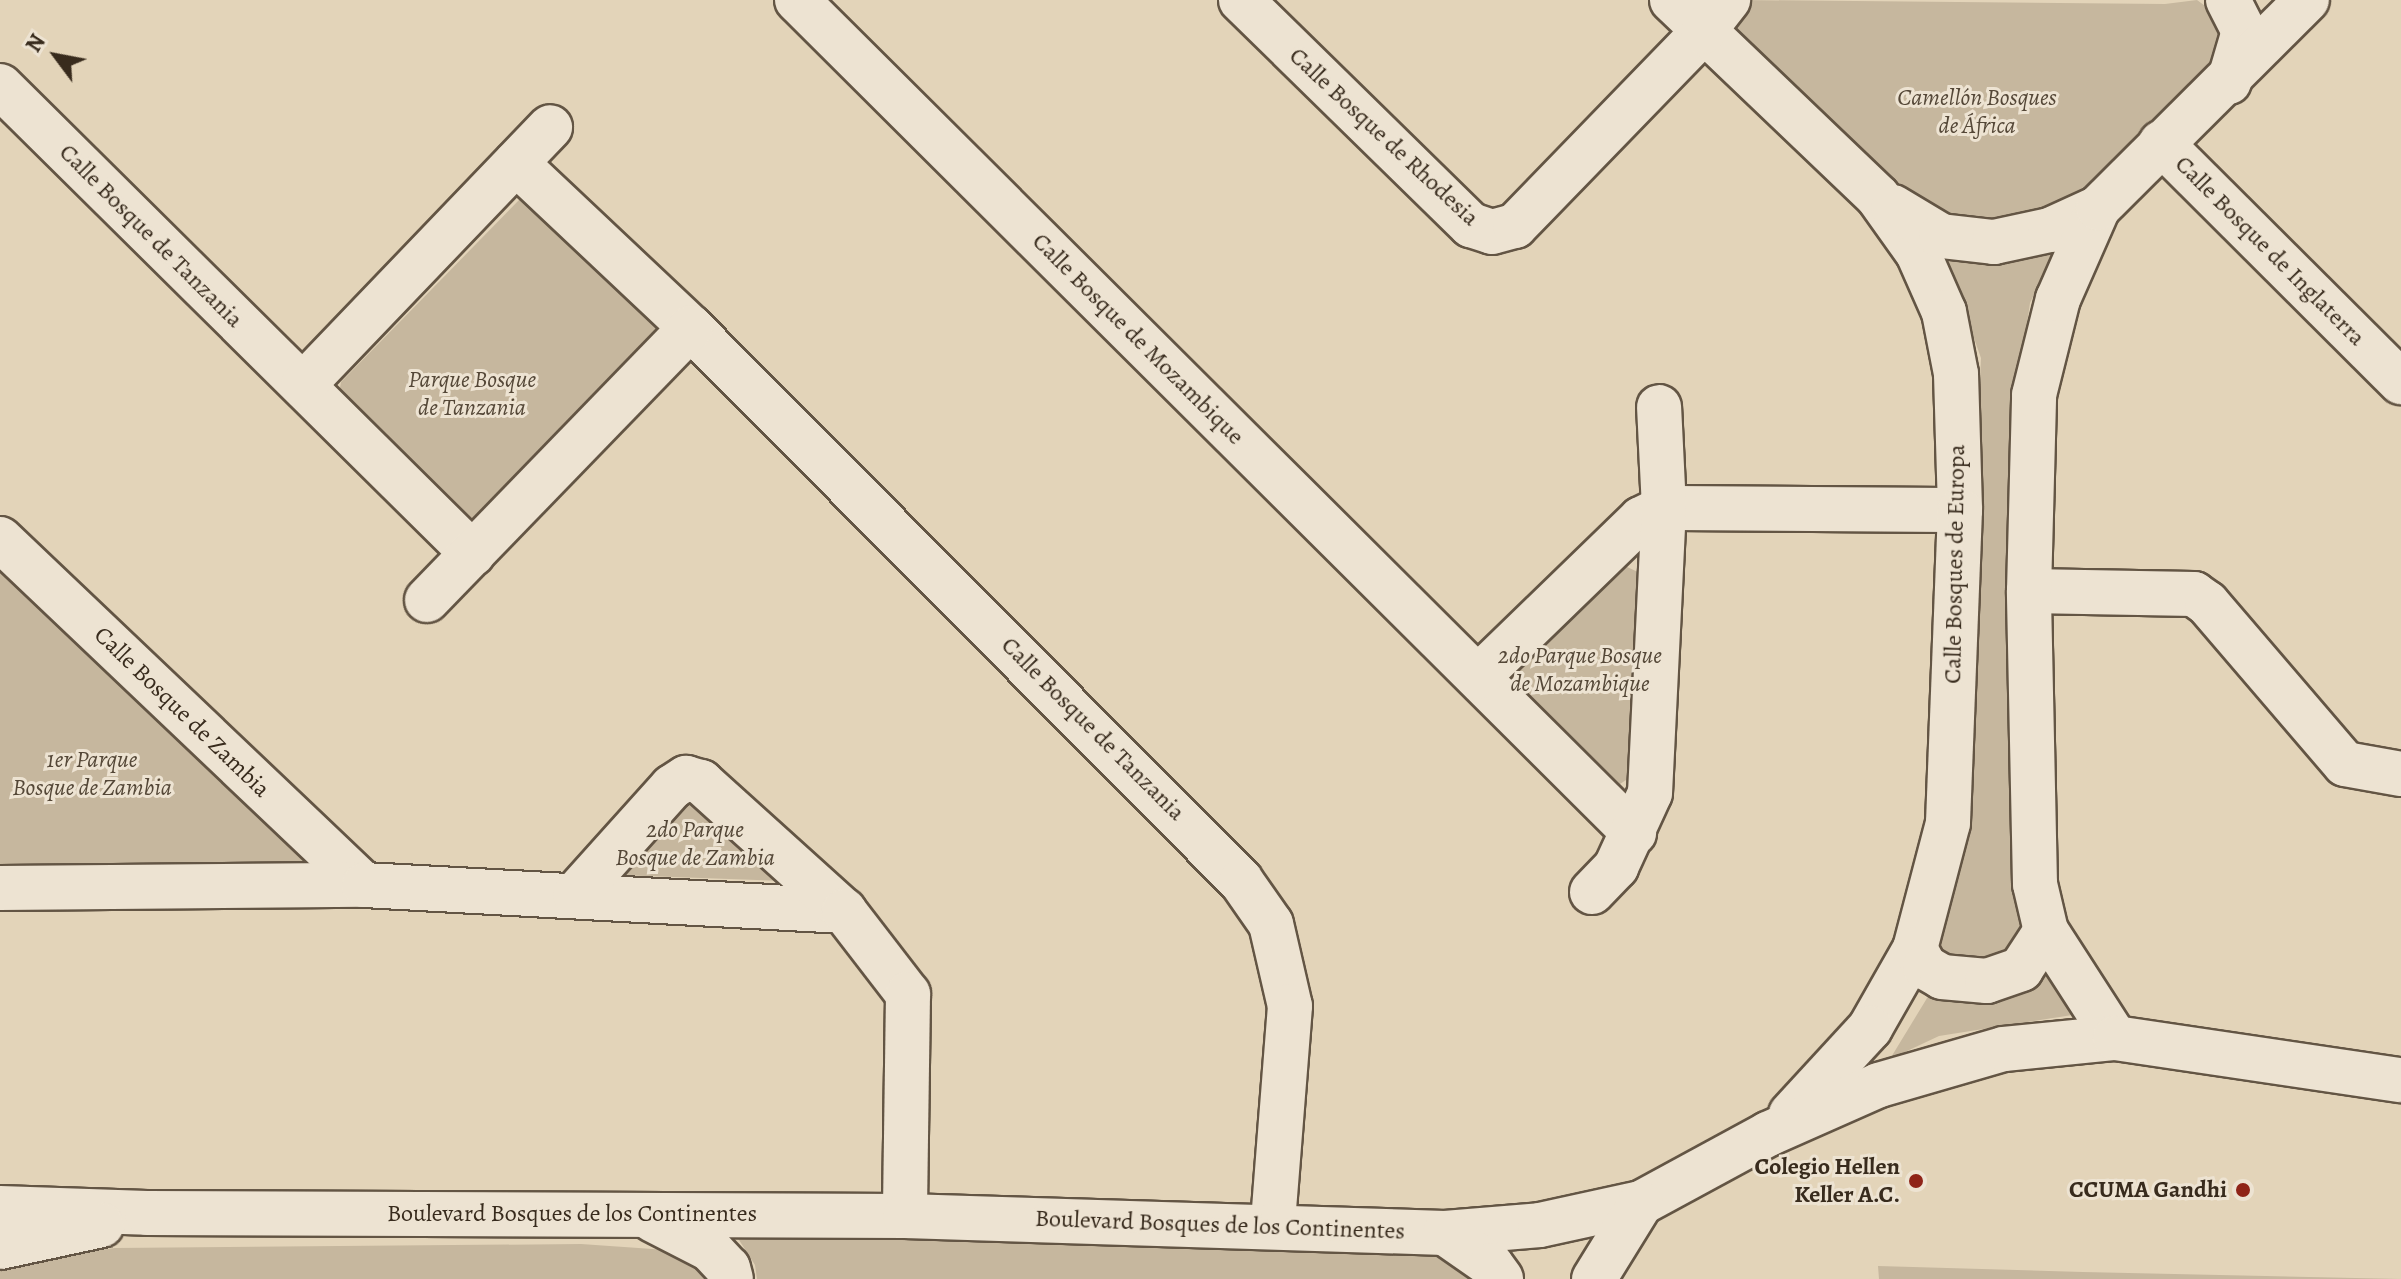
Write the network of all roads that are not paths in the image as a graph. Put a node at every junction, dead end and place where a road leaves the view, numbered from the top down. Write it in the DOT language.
graph roads {
  1 [pos="797,0"];
  2 [pos="1241,0"];
  3 [pos="1672,0"];
  4 [pos="2228,0"];
  5 [pos="2307,0"];
  6 [pos="1716,16"];
  7 [pos="2229,82"];
  8 [pos="0,86"];
  9 [pos="550,127"];
  10 [pos="2161,143"];
  11 [pos="516,163"];
  12 [pos="1878,197"];
  13 [pos="2098,208"];
  14 [pos="691,328"];
  15 [pos="2394,360"];
  16 [pos="303,385"];
  17 [pos="1659,407"];
  18 [pos="1664,508"];
  19 [pos="1960,510"];
  20 [pos="0,539"];
  21 [pos="473,554"];
  22 [pos="2029,591"];
  23 [pos="427,600"];
  24 [pos="1478,677"];
  25 [pos="2401,774"];
  26 [pos="1634,833"];
  27 [pos="364,885"];
  28 [pos="0,888"];
  29 [pos="1592,892"];
  30 [pos="575,895"];
  31 [pos="844,911"];
  32 [pos="2046,931"];
  33 [pos="1915,949"];
  34 [pos="2115,1038"];
  35 [pos="2401,1080"];
  36 [pos="1768,1134"];
  37 [pos="1641,1203"];
  38 [pos="0,1208"];
  39 [pos="147,1213"];
  40 [pos="635,1215"];
  41 [pos="905,1216"];
  42 [pos="1273,1223"];
  43 [pos="1445,1233"];
  44 [pos="0,1247"];
  45 [pos="731,1279"];
  46 [pos="1501,1279"];
  47 [pos="1594,1279"];
  1 -- 24 [label="street, Calle Bosque de Mozambique"];
  2 -- 6 [label="street, Calle Bosque de Rhodesia"];
  3 -- 6 [label="street, Calle Bosques de Europa"];
  4 -- 7 [label="street"];
  5 -- 7 [label="street"];
  6 -- 12 [label="street, Calle Bosques de Europa"];
  7 -- 10 [label="street"];
  8 -- 16 [label="street, Calle Bosque de Tanzania"];
  9 -- 11 [label="street"];
  10 -- 13 [label="street"];
  10 -- 15 [label="street, Calle Bosque de Inglaterra"];
  11 -- 14 [label="street, Calle Bosque de Tanzania"];
  11 -- 16 [label="street"];
  12 -- 13 [label="street"];
  12 -- 19 [label="street, Calle Bosques de Europa"];
  13 -- 22 [label="street"];
  14 -- 21 [label="street"];
  14 -- 42 [label="street, Calle Bosque de Tanzania"];
  16 -- 21 [label="street, Calle Bosque de Tanzania"];
  17 -- 18 [label="street"];
  18 -- 19 [label="street"];
  18 -- 24 [label="street"];
  18 -- 26 [label="street"];
  19 -- 33 [label="street, Calle Bosques de Europa"];
  20 -- 27 [label="street, Calle Bosque de Zambia"];
  21 -- 23 [label="street"];
  22 -- 25 [label="street"];
  22 -- 32 [label="street"];
  24 -- 26 [label="street, Calle Bosque de Mozambique"];
  26 -- 29 [label="street"];
  27 -- 28 [label="street"];
  27 -- 30 [label="street"];
  30 -- 31 [label="street"];
  30 -- 31 [label="street"];
  31 -- 41 [label="street"];
  32 -- 33 [label="street"];
  32 -- 34 [label="street"];
  33 -- 36 [label="street, Calle Bosques de Europa"];
  34 -- 35 [label="street, Boulevard Bosques de los Continentes"];
  34 -- 36 [label="street, Boulevard Bosques de los Continentes"];
  36 -- 37 [label="street, Boulevard Bosques de los Continentes"];
  37 -- 43 [label="street, Boulevard Bosques de los Continentes"];
  37 -- 47 [label="street"];
  38 -- 39 [label="street, Boulevard Bosques de los Continentes"];
  39 -- 40 [label="street, Boulevard Bosques de los Continentes"];
  39 -- 44 [label="street"];
  40 -- 41 [label="street, Boulevard Bosques de los Continentes"];
  40 -- 45 [label="street"];
  41 -- 42 [label="street, Boulevard Bosques de los Continentes"];
  42 -- 43 [label="street, Boulevard Bosques de los Continentes"];
  43 -- 46 [label="street"];
}
